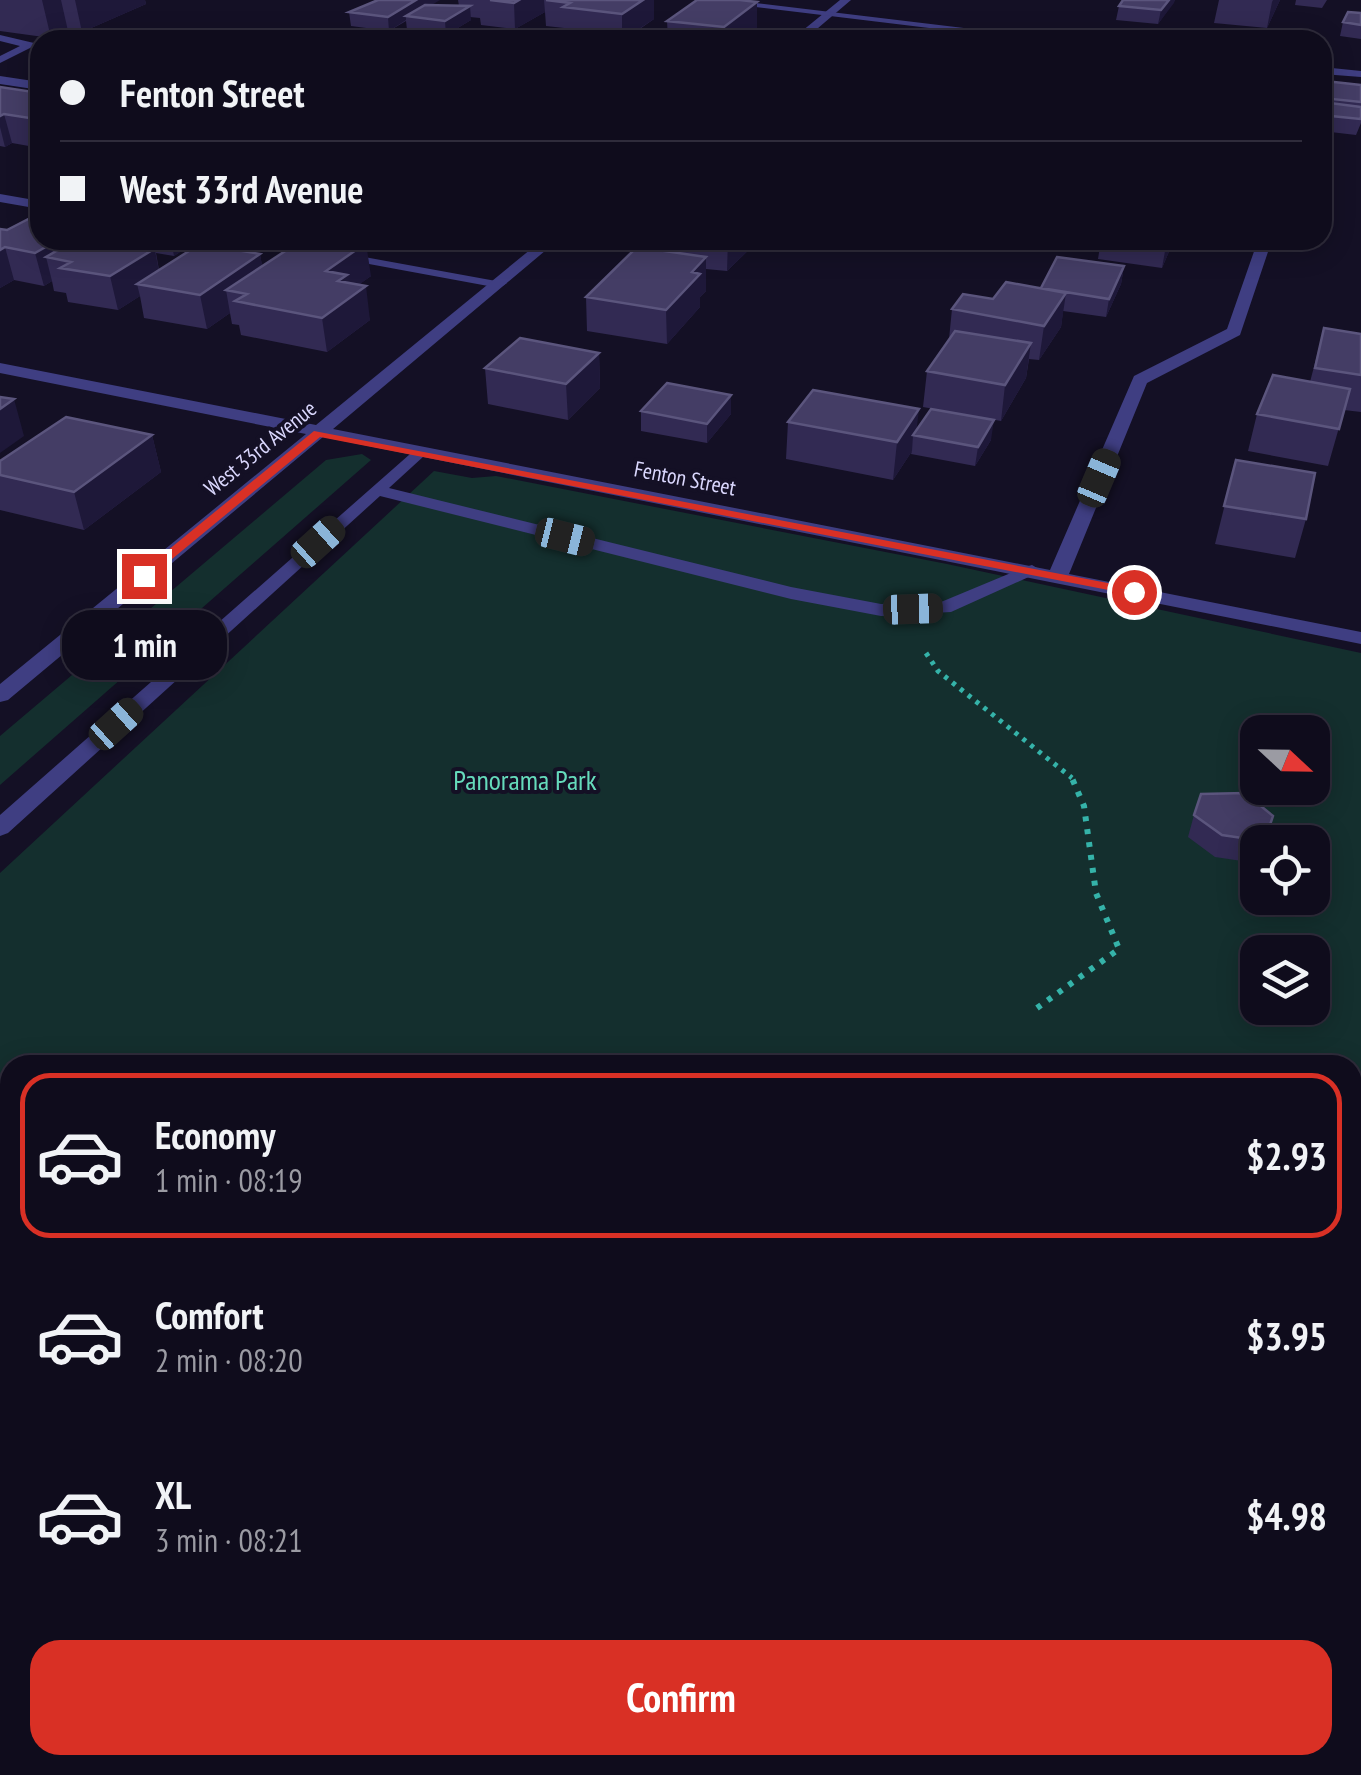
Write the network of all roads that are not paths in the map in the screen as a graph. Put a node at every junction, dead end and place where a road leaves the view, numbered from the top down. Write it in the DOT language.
graph roads {
  1 [pos="702,0"];
  2 [pos="846,0"];
  3 [pos="830,14"];
  4 [pos="810,30"];
  5 [pos="970,30"];
  6 [pos="0,38"];
  7 [pos="0,60"];
  8 [pos="1332,71"];
  9 [pos="1361,74"];
  10 [pos="0,80"];
  11 [pos="30,84"];
  12 [pos="0,198"];
  13 [pos="30,203"];
  14 [pos="305,250"];
  15 [pos="539,250"];
  16 [pos="1263,250"];
  17 [pos="499,283"];
  18 [pos="0,368"];
  19 [pos="318,433"];
  20 [pos="418,452"];
  21 [pos="376,490"];
  22 [pos="1032,571"];
  23 [pos="1058,576"];
  24 [pos="1361,638"];
  25 [pos="0,695"];
  26 [pos="0,828"];
  1 -- 3 [label="street"];
  2 -- 3 [label="street"];
  3 -- 4 [label="street"];
  3 -- 5 [label="street"];
  6 -- 7 [label="street"];
  8 -- 9 [label="street"];
  10 -- 11 [label="street"];
  12 -- 13 [label="street"];
  14 -- 17 [label="street"];
  15 -- 17 [label="street, West 33rd Avenue"];
  16 -- 23 [label="street"];
  17 -- 19 [label="street, West 33rd Avenue"];
  18 -- 19 [label="street, Fenton Street"];
  19 -- 20 [label="street, Fenton Street"];
  19 -- 25 [label="street, West 33rd Avenue"];
  20 -- 21 [label="street"];
  20 -- 22 [label="street, Fenton Street"];
  21 -- 22 [label="street"];
  21 -- 26 [label="street"];
  22 -- 23 [label="street, Fenton Street"];
  23 -- 24 [label="street, Fenton Street"];
}
